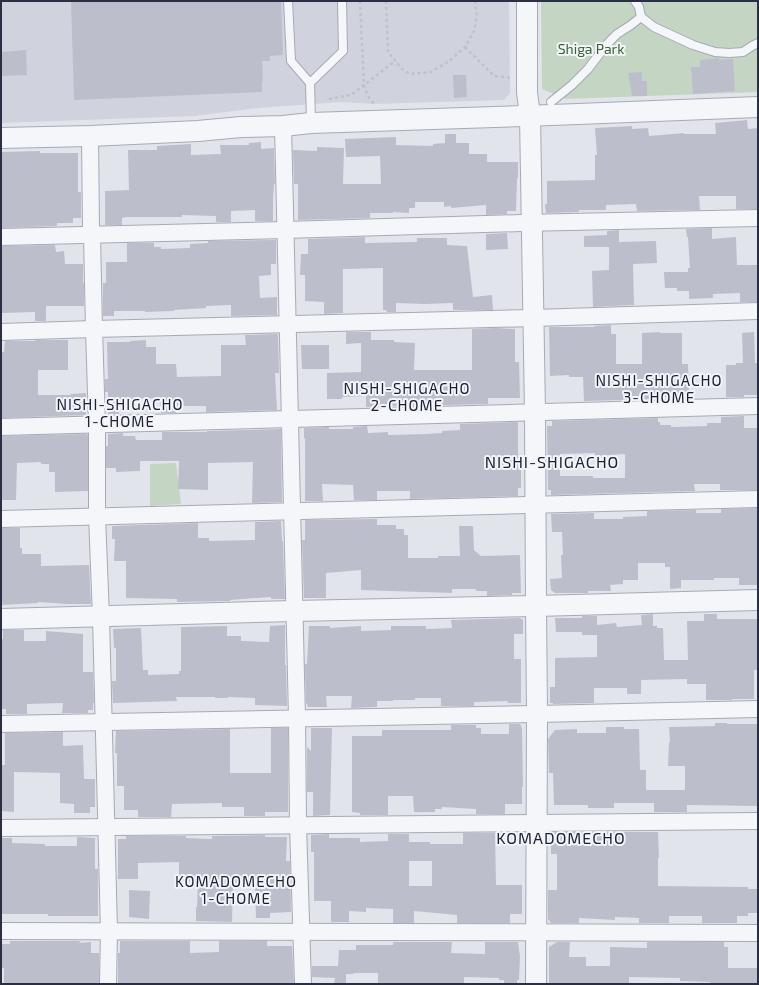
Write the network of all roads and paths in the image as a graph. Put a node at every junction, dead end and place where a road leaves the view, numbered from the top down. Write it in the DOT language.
graph roads {
  1 [pos="288,1"];
  2 [pos="342,1"];
  3 [pos="360,1"];
  4 [pos="386,1"];
  5 [pos="475,1"];
  6 [pos="527,1"];
  7 [pos="635,1"];
  8 [pos="641,17"];
  9 [pos="758,43"];
  10 [pos="465,47"];
  11 [pos="395,61"];
  12 [pos="513,78"];
  13 [pos="310,83"];
  14 [pos="364,86"];
  15 [pos="329,99"];
  16 [pos="551,102"];
  17 [pos="758,107"];
  18 [pos="377,108"];
  19 [pos="530,116"];
  20 [pos="311,123"];
  21 [pos="283,126"];
  22 [pos="90,136"];
  23 [pos="1,138"];
  24 [pos="758,218"];
  25 [pos="531,223"];
  26 [pos="285,230"];
  27 [pos="92,235"];
  28 [pos="1,238"];
  29 [pos="758,311"];
  30 [pos="533,318"];
  31 [pos="288,324"];
  32 [pos="94,329"];
  33 [pos="1,332"];
  34 [pos="758,406"];
  35 [pos="535,412"];
  36 [pos="290,419"];
  37 [pos="97,425"];
  38 [pos="1,427"];
  39 [pos="758,499"];
  40 [pos="535,505"];
  41 [pos="292,511"];
  42 [pos="97,516"];
  43 [pos="1,519"];
  44 [pos="758,600"];
  45 [pos="536,606"];
  46 [pos="294,611"];
  47 [pos="101,617"];
  48 [pos="1,620"];
  49 [pos="758,709"];
  50 [pos="537,714"];
  51 [pos="297,718"];
  52 [pos="103,721"];
  53 [pos="1,724"];
  54 [pos="758,821"];
  55 [pos="536,823"];
  56 [pos="298,825"];
  57 [pos="106,827"];
  58 [pos="1,828"];
  59 [pos="1,931"];
  60 [pos="109,931"];
  61 [pos="301,932"];
  62 [pos="535,932"];
  63 [pos="758,933"];
  64 [pos="108,984"];
  65 [pos="303,984"];
  66 [pos="536,984"];
  1 -- 13 [label="lane"];
  2 -- 13 [label="lane"];
  3 -- 14 [label="path"];
  4 -- 11 [label="path"];
  5 -- 10 [label="path"];
  6 -- 19 [label="street"];
  7 -- 8 [label="lane"];
  8 -- 9 [label="lane"];
  8 -- 16 [label="lane"];
  10 -- 11 [label="path"];
  10 -- 12 [label="path"];
  11 -- 14 [label="path"];
  13 -- 20 [label="lane"];
  14 -- 15 [label="path"];
  14 -- 18 [label="path"];
  17 -- 19 [label="street"];
  19 -- 20 [label="street"];
  19 -- 25 [label="street"];
  20 -- 21 [label="street"];
  21 -- 22 [label="street"];
  21 -- 26 [label="street"];
  22 -- 23 [label="street"];
  22 -- 27 [label="street"];
  24 -- 25 [label="street"];
  25 -- 26 [label="street"];
  25 -- 30 [label="street"];
  26 -- 27 [label="street"];
  26 -- 31 [label="street"];
  27 -- 28 [label="street"];
  27 -- 32 [label="street"];
  29 -- 30 [label="street"];
  30 -- 31 [label="street"];
  30 -- 35 [label="street"];
  31 -- 32 [label="street"];
  31 -- 36 [label="street"];
  32 -- 33 [label="street"];
  32 -- 37 [label="street"];
  34 -- 35 [label="street"];
  35 -- 36 [label="street"];
  35 -- 40 [label="street"];
  36 -- 37 [label="street"];
  36 -- 41 [label="street"];
  37 -- 38 [label="street"];
  37 -- 42 [label="street"];
  39 -- 40 [label="street"];
  40 -- 41 [label="street"];
  40 -- 45 [label="street"];
  41 -- 42 [label="street"];
  41 -- 46 [label="street"];
  42 -- 43 [label="street"];
  42 -- 47 [label="street"];
  44 -- 45 [label="street"];
  45 -- 46 [label="street"];
  45 -- 50 [label="street"];
  46 -- 47 [label="street"];
  46 -- 51 [label="street"];
  47 -- 48 [label="street"];
  47 -- 52 [label="street"];
  49 -- 50 [label="street"];
  50 -- 51 [label="street"];
  50 -- 55 [label="street"];
  51 -- 52 [label="street"];
  51 -- 56 [label="street"];
  52 -- 53 [label="street"];
  52 -- 57 [label="street"];
  54 -- 55 [label="street"];
  55 -- 56 [label="street"];
  55 -- 62 [label="street"];
  56 -- 57 [label="street"];
  56 -- 61 [label="street"];
  57 -- 58 [label="street"];
  57 -- 60 [label="street"];
  59 -- 60 [label="street"];
  60 -- 61 [label="street"];
  60 -- 64 [label="street"];
  61 -- 62 [label="street"];
  61 -- 65 [label="street"];
  62 -- 63 [label="street"];
  62 -- 66 [label="street"];
}
